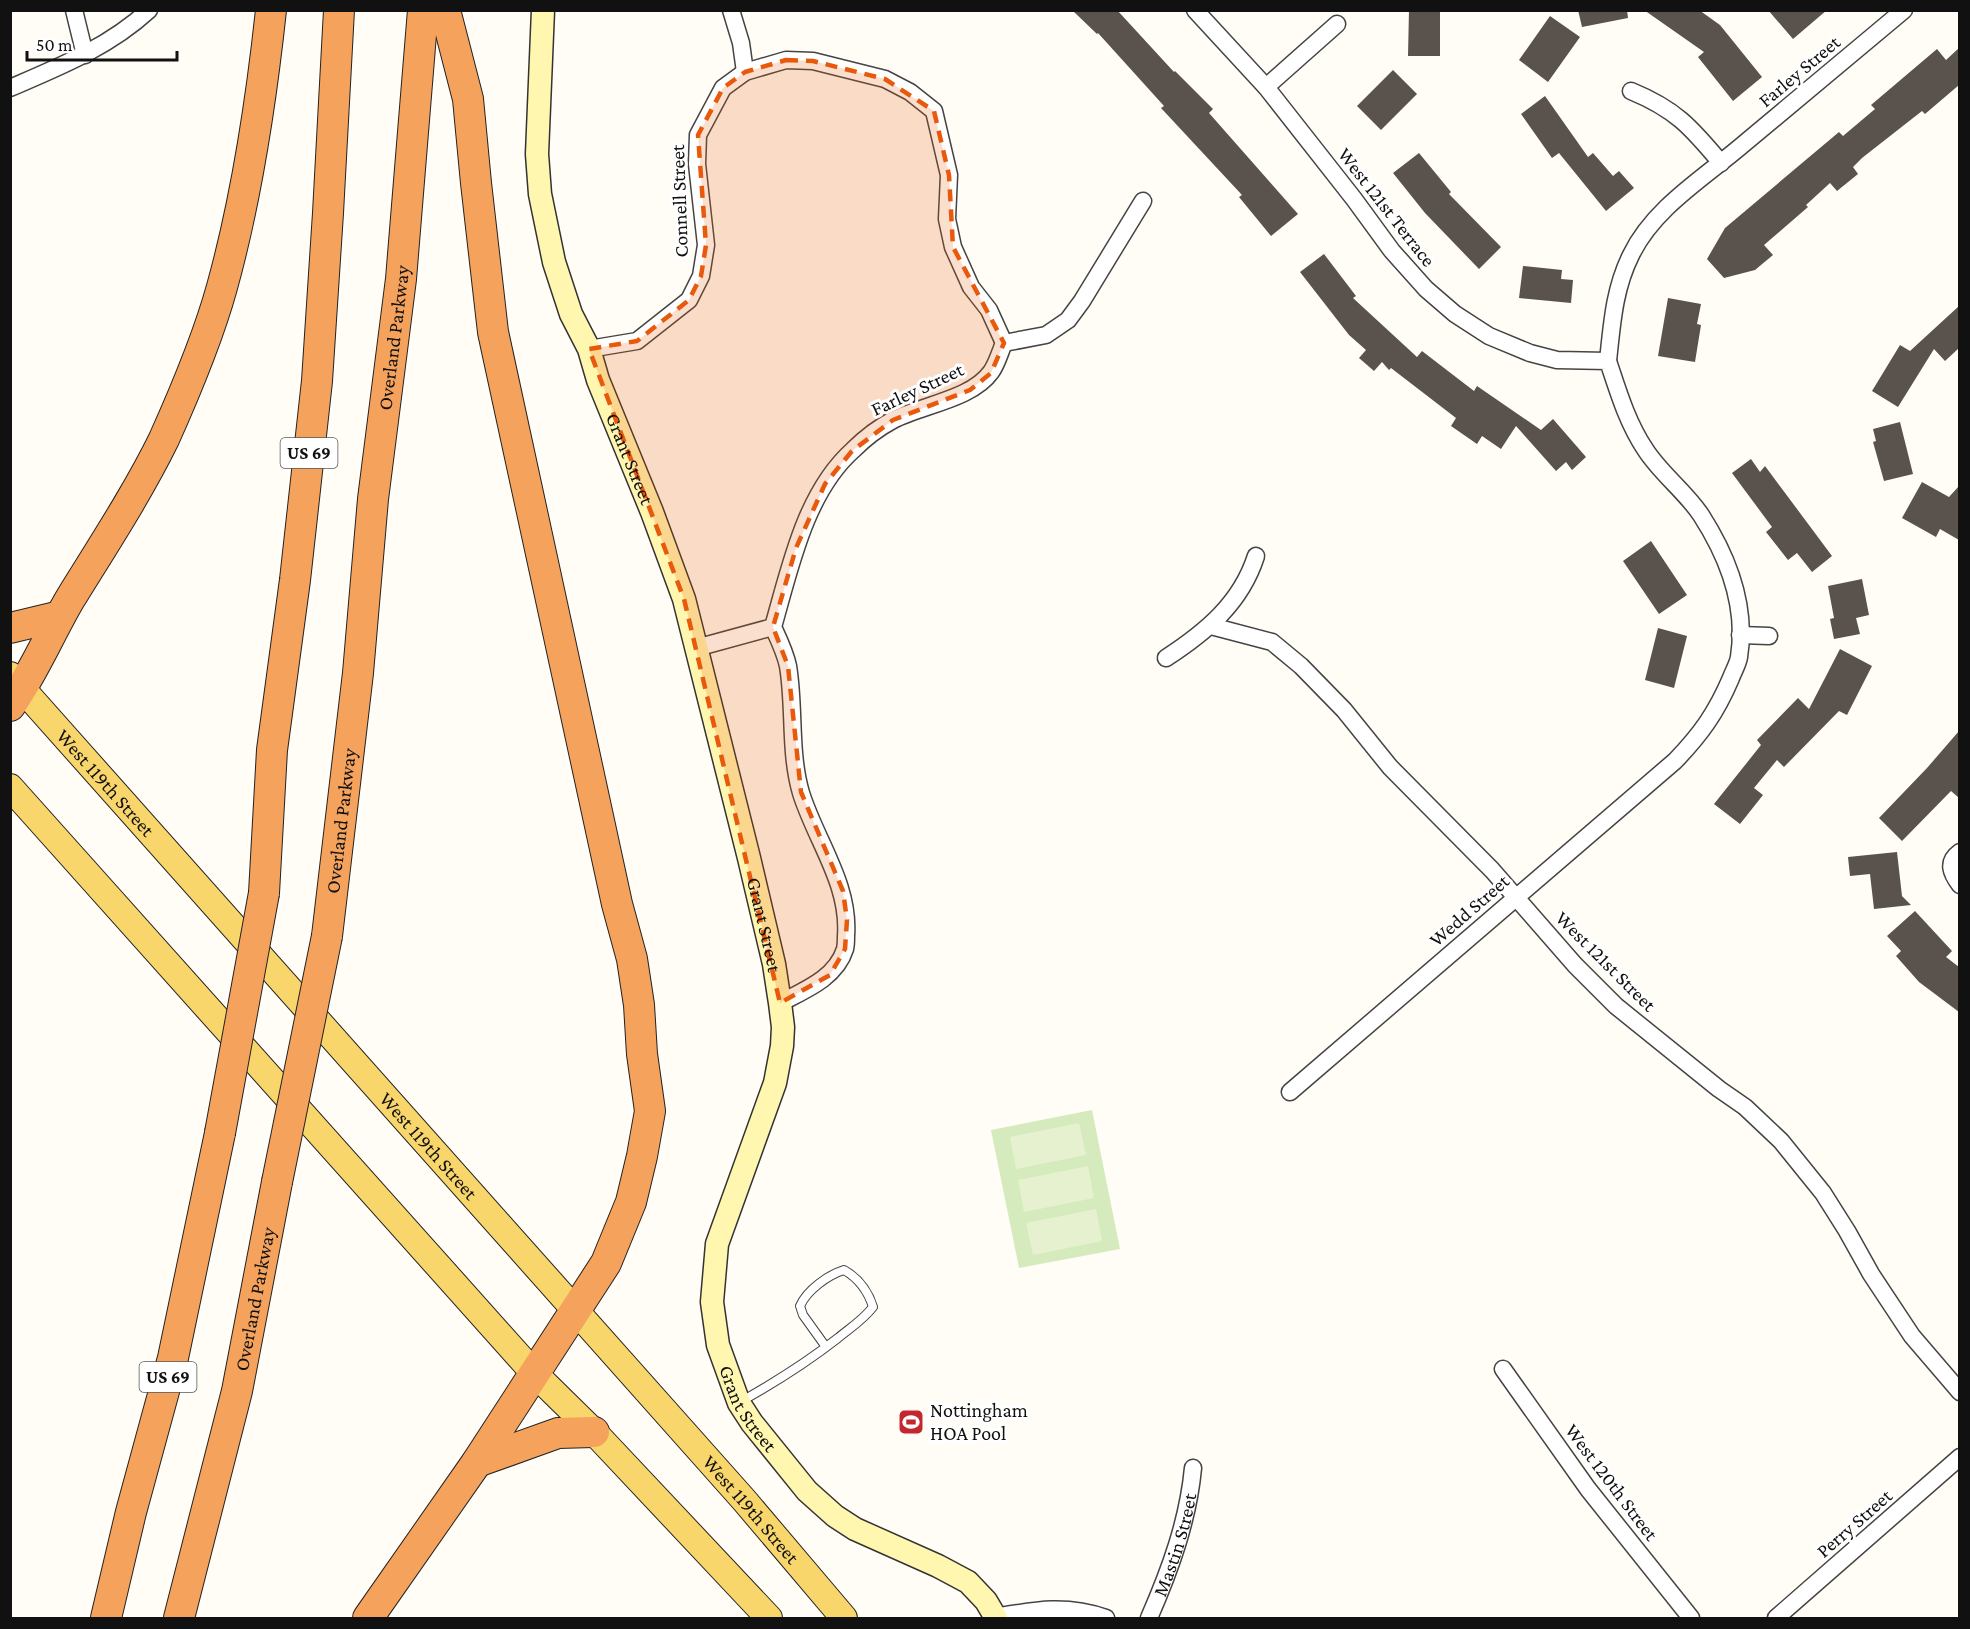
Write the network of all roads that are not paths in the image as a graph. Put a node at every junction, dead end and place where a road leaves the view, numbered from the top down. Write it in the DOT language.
graph roads {
  1 [pos="74,10"];
  2 [pos="149,10"];
  3 [pos="270,10"];
  4 [pos="339,10"];
  5 [pos="423,10"];
  6 [pos="445,10"];
  7 [pos="543,10"];
  8 [pos="731,10"];
  9 [pos="1195,10"];
  10 [pos="1904,10"];
  11 [pos="1337,24"];
  12 [pos="86,56"];
  13 [pos="745,72"];
  14 [pos="1266,87"];
  15 [pos="10,88"];
  16 [pos="1631,91"];
  17 [pos="1721,163"];
  18 [pos="1143,201"];
  19 [pos="1004,343"];
  20 [pos="589,349"];
  21 [pos="1608,361"];
  22 [pos="1256,556"];
  23 [pos="60,615"];
  24 [pos="1211,626"];
  25 [pos="773,627"];
  26 [pos="10,628"];
  27 [pos="1740,635"];
  28 [pos="1769,636"];
  29 [pos="696,648"];
  30 [pos="1166,658"];
  31 [pos="15,690"];
  32 [pos="10,787"];
  33 [pos="1959,852"];
  34 [pos="1959,885"];
  35 [pos="1516,898"];
  36 [pos="780,1004"];
  37 [pos="1290,1092"];
  38 [pos="576,1311"];
  39 [pos="826,1347"];
  40 [pos="1503,1369"];
  41 [pos="534,1373"];
  42 [pos="1959,1392"];
  43 [pos="739,1403"];
  44 [pos="594,1432"];
  45 [pos="1959,1457"];
  46 [pos="477,1462"];
  47 [pos="1194,1468"];
  48 [pos="106,1618"];
  49 [pos="179,1618"];
  50 [pos="368,1618"];
  51 [pos="769,1618"];
  52 [pos="844,1618"];
  53 [pos="995,1618"];
  54 [pos="1106,1618"];
  55 [pos="1149,1618"];
  56 [pos="1691,1618"];
  57 [pos="1776,1618"];
  1 -- 12 [label="street"];
  2 -- 12 [label="street"];
  3 -- 23 [label="highway"];
  4 -- 48 [label="highway, US 69, bridge"];
  5 -- 49 [label="highway, Overland Parkway, bridge"];
  6 -- 38 [label="highway"];
  7 -- 20 [label="street, Grant Street"];
  8 -- 13 [label="street"];
  9 -- 14 [label="street, West 121st Terrace"];
  10 -- 17 [label="street, Farley Street"];
  11 -- 14 [label="street"];
  12 -- 15 [label="street"];
  13 -- 19 [label="street"];
  13 -- 20 [label="street, Connell Street"];
  14 -- 21 [label="street, West 121st Terrace"];
  16 -- 17 [label="street"];
  17 -- 21 [label="street, Farley Street"];
  18 -- 19 [label="street"];
  19 -- 25 [label="street, Farley Street"];
  20 -- 29 [label="street, Grant Street"];
  21 -- 27 [label="street"];
  22 -- 24 [label="street"];
  23 -- 26 [label="highway"];
  23 -- 31 [label="highway"];
  24 -- 30 [label="street"];
  24 -- 35 [label="street, West 121st Street"];
  25 -- 29 [label="street"];
  25 -- 36 [label="street"];
  27 -- 28 [label="street"];
  27 -- 35 [label="street, Wedd Street"];
  29 -- 36 [label="street, Grant Street"];
  31 -- 38 [label="main road, West 119th Street"];
  32 -- 41 [label="main road"];
  33 -- 34 [label="street"];
  35 -- 37 [label="street, Wedd Street"];
  35 -- 42 [label="street, West 121st Street"];
  36 -- 43 [label="street, Grant Street"];
  38 -- 41 [label="highway"];
  38 -- 52 [label="main road, West 119th Street"];
  39 -- 39 [label="lane"];
  39 -- 43 [label="lane"];
  40 -- 56 [label="street, West 120th Street"];
  41 -- 44 [label="main road"];
  41 -- 46 [label="highway"];
  43 -- 53 [label="street, Grant Street"];
  44 -- 46 [label="highway"];
  44 -- 51 [label="main road"];
  45 -- 57 [label="street, Perry Street"];
  46 -- 50 [label="highway"];
  47 -- 55 [label="street, Mastin Street"];
  53 -- 54 [label="street, Grant Street"];
}
